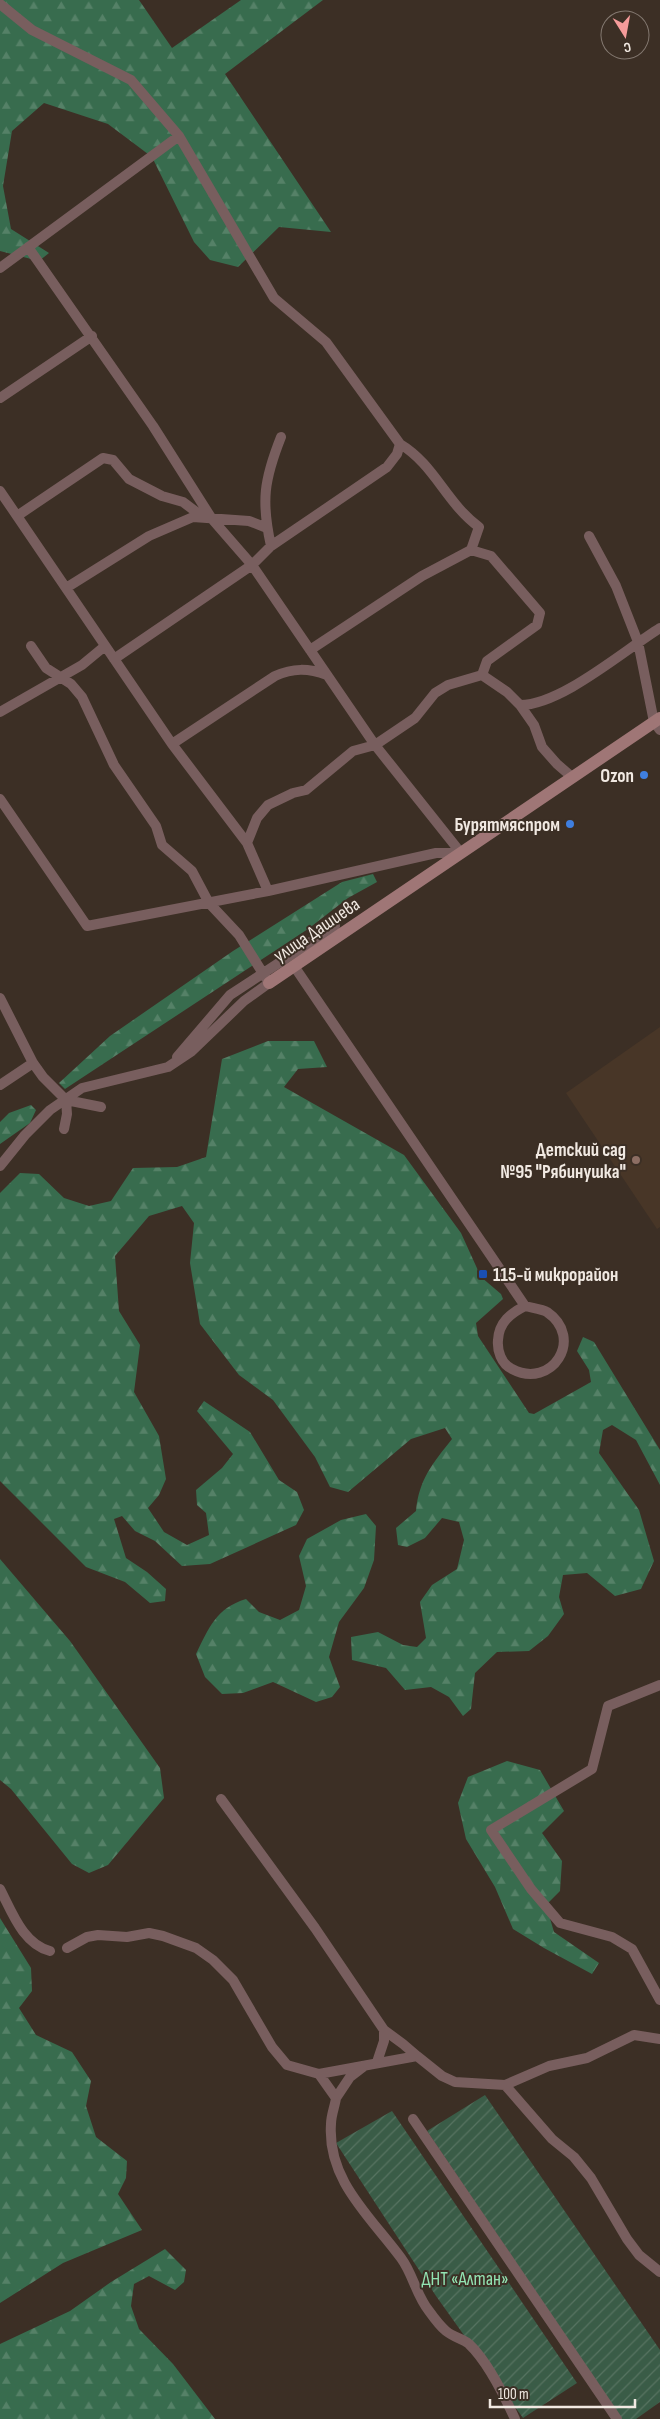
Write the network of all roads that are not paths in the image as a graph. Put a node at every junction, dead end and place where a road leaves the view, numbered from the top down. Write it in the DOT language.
graph roads {
  1 [pos="0,4"];
  2 [pos="179,136"];
  3 [pos="28,247"];
  4 [pos="0,268"];
  5 [pos="92,336"];
  6 [pos="0,398"];
  7 [pos="281,437"];
  8 [pos="400,444"];
  9 [pos="0,491"];
  10 [pos="17,516"];
  11 [pos="208,518"];
  12 [pos="267,528"];
  13 [pos="589,536"];
  14 [pos="271,546"];
  15 [pos="471,550"];
  16 [pos="252,565"];
  17 [pos="66,588"];
  18 [pos="660,628"];
  19 [pos="638,642"];
  20 [pos="31,646"];
  21 [pos="105,646"];
  22 [pos="310,650"];
  23 [pos="114,659"];
  24 [pos="60,675"];
  25 [pos="327,675"];
  26 [pos="482,675"];
  27 [pos="520,705"];
  28 [pos="0,712"];
  29 [pos="658,723"];
  30 [pos="172,744"];
  31 [pos="375,745"];
  32 [pos="572,777"];
  33 [pos="0,799"];
  34 [pos="247,843"];
  35 [pos="461,853"];
  36 [pos="268,891"];
  37 [pos="209,903"];
  38 [pos="335,926"];
  39 [pos="294,966"];
  40 [pos="266,978"];
  41 [pos="0,998"];
  42 [pos="33,1063"];
  43 [pos="0,1085"];
  44 [pos="66,1100"];
  45 [pos="101,1107"];
  46 [pos="64,1129"];
  47 [pos="0,1166"];
  48 [pos="525,1306"];
  49 [pos="660,1685"];
  50 [pos="221,1799"];
  51 [pos="0,1889"];
  52 [pos="67,1948"];
  53 [pos="50,1951"];
  54 [pos="660,2000"];
  55 [pos="384,2030"];
  56 [pos="660,2039"];
  57 [pos="416,2056"];
  58 [pos="371,2063"];
  59 [pos="319,2074"];
  60 [pos="505,2084"];
  61 [pos="336,2098"];
  62 [pos="413,2119"];
  63 [pos="660,2272"];
  64 [pos="515,2419"];
  65 [pos="616,2419"];
  1 -- 2 [label="street"];
  2 -- 3 [label="street"];
  2 -- 8 [label="street"];
  3 -- 4 [label="street"];
  3 -- 5 [label="street"];
  5 -- 6 [label="street"];
  5 -- 11 [label="street"];
  7 -- 12 [label="street"];
  8 -- 14 [label="street"];
  8 -- 15 [label="street"];
  9 -- 10 [label="street"];
  10 -- 11 [label="street"];
  10 -- 17 [label="street"];
  11 -- 12 [label="street"];
  11 -- 16 [label="street"];
  11 -- 17 [label="street"];
  12 -- 14 [label="street"];
  13 -- 19 [label="street"];
  14 -- 16 [label="street"];
  15 -- 22 [label="street"];
  15 -- 26 [label="street"];
  16 -- 22 [label="street"];
  16 -- 23 [label="street"];
  17 -- 21 [label="street"];
  18 -- 19 [label="street"];
  19 -- 27 [label="street"];
  19 -- 29 [label="street"];
  20 -- 24 [label="street"];
  21 -- 23 [label="street"];
  21 -- 24 [label="street"];
  22 -- 25 [label="street"];
  23 -- 30 [label="street"];
  24 -- 28 [label="street"];
  24 -- 37 [label="street"];
  25 -- 30 [label="street"];
  25 -- 31 [label="street"];
  26 -- 27 [label="street"];
  26 -- 31 [label="street"];
  27 -- 32 [label="street"];
  29 -- 32 [label="street, улица Дашиева"];
  30 -- 34 [label="street"];
  31 -- 34 [label="street"];
  31 -- 35 [label="street"];
  32 -- 35 [label="street, улица Дашиева"];
  33 -- 37 [label="street"];
  34 -- 36 [label="street"];
  35 -- 36 [label="street"];
  35 -- 39 [label="street, улица Дашиева"];
  36 -- 37 [label="street"];
  37 -- 40 [label="street"];
  38 -- 40 [label="street"];
  39 -- 40 [label="street, улица Дашиева"];
  39 -- 48 [label="street"];
  40 -- 44 [label="street, улица Дашиева"];
  41 -- 42 [label="street"];
  42 -- 43 [label="street"];
  42 -- 44 [label="street"];
  44 -- 45 [label="street"];
  44 -- 46 [label="street"];
  44 -- 47 [label="street, улица Дашиева"];
  48 -- 48 [label="street"];
  49 -- 54 [label="street"];
  50 -- 55 [label="street"];
  51 -- 53 [label="street"];
  52 -- 59 [label="street"];
  55 -- 57 [label="street"];
  55 -- 58 [label="street"];
  56 -- 60 [label="street"];
  57 -- 58 [label="street"];
  57 -- 60 [label="street"];
  58 -- 59 [label="street"];
  58 -- 61 [label="street"];
  59 -- 61 [label="street"];
  60 -- 63 [label="street"];
  61 -- 64 [label="street"];
  62 -- 65 [label="street"];
}
